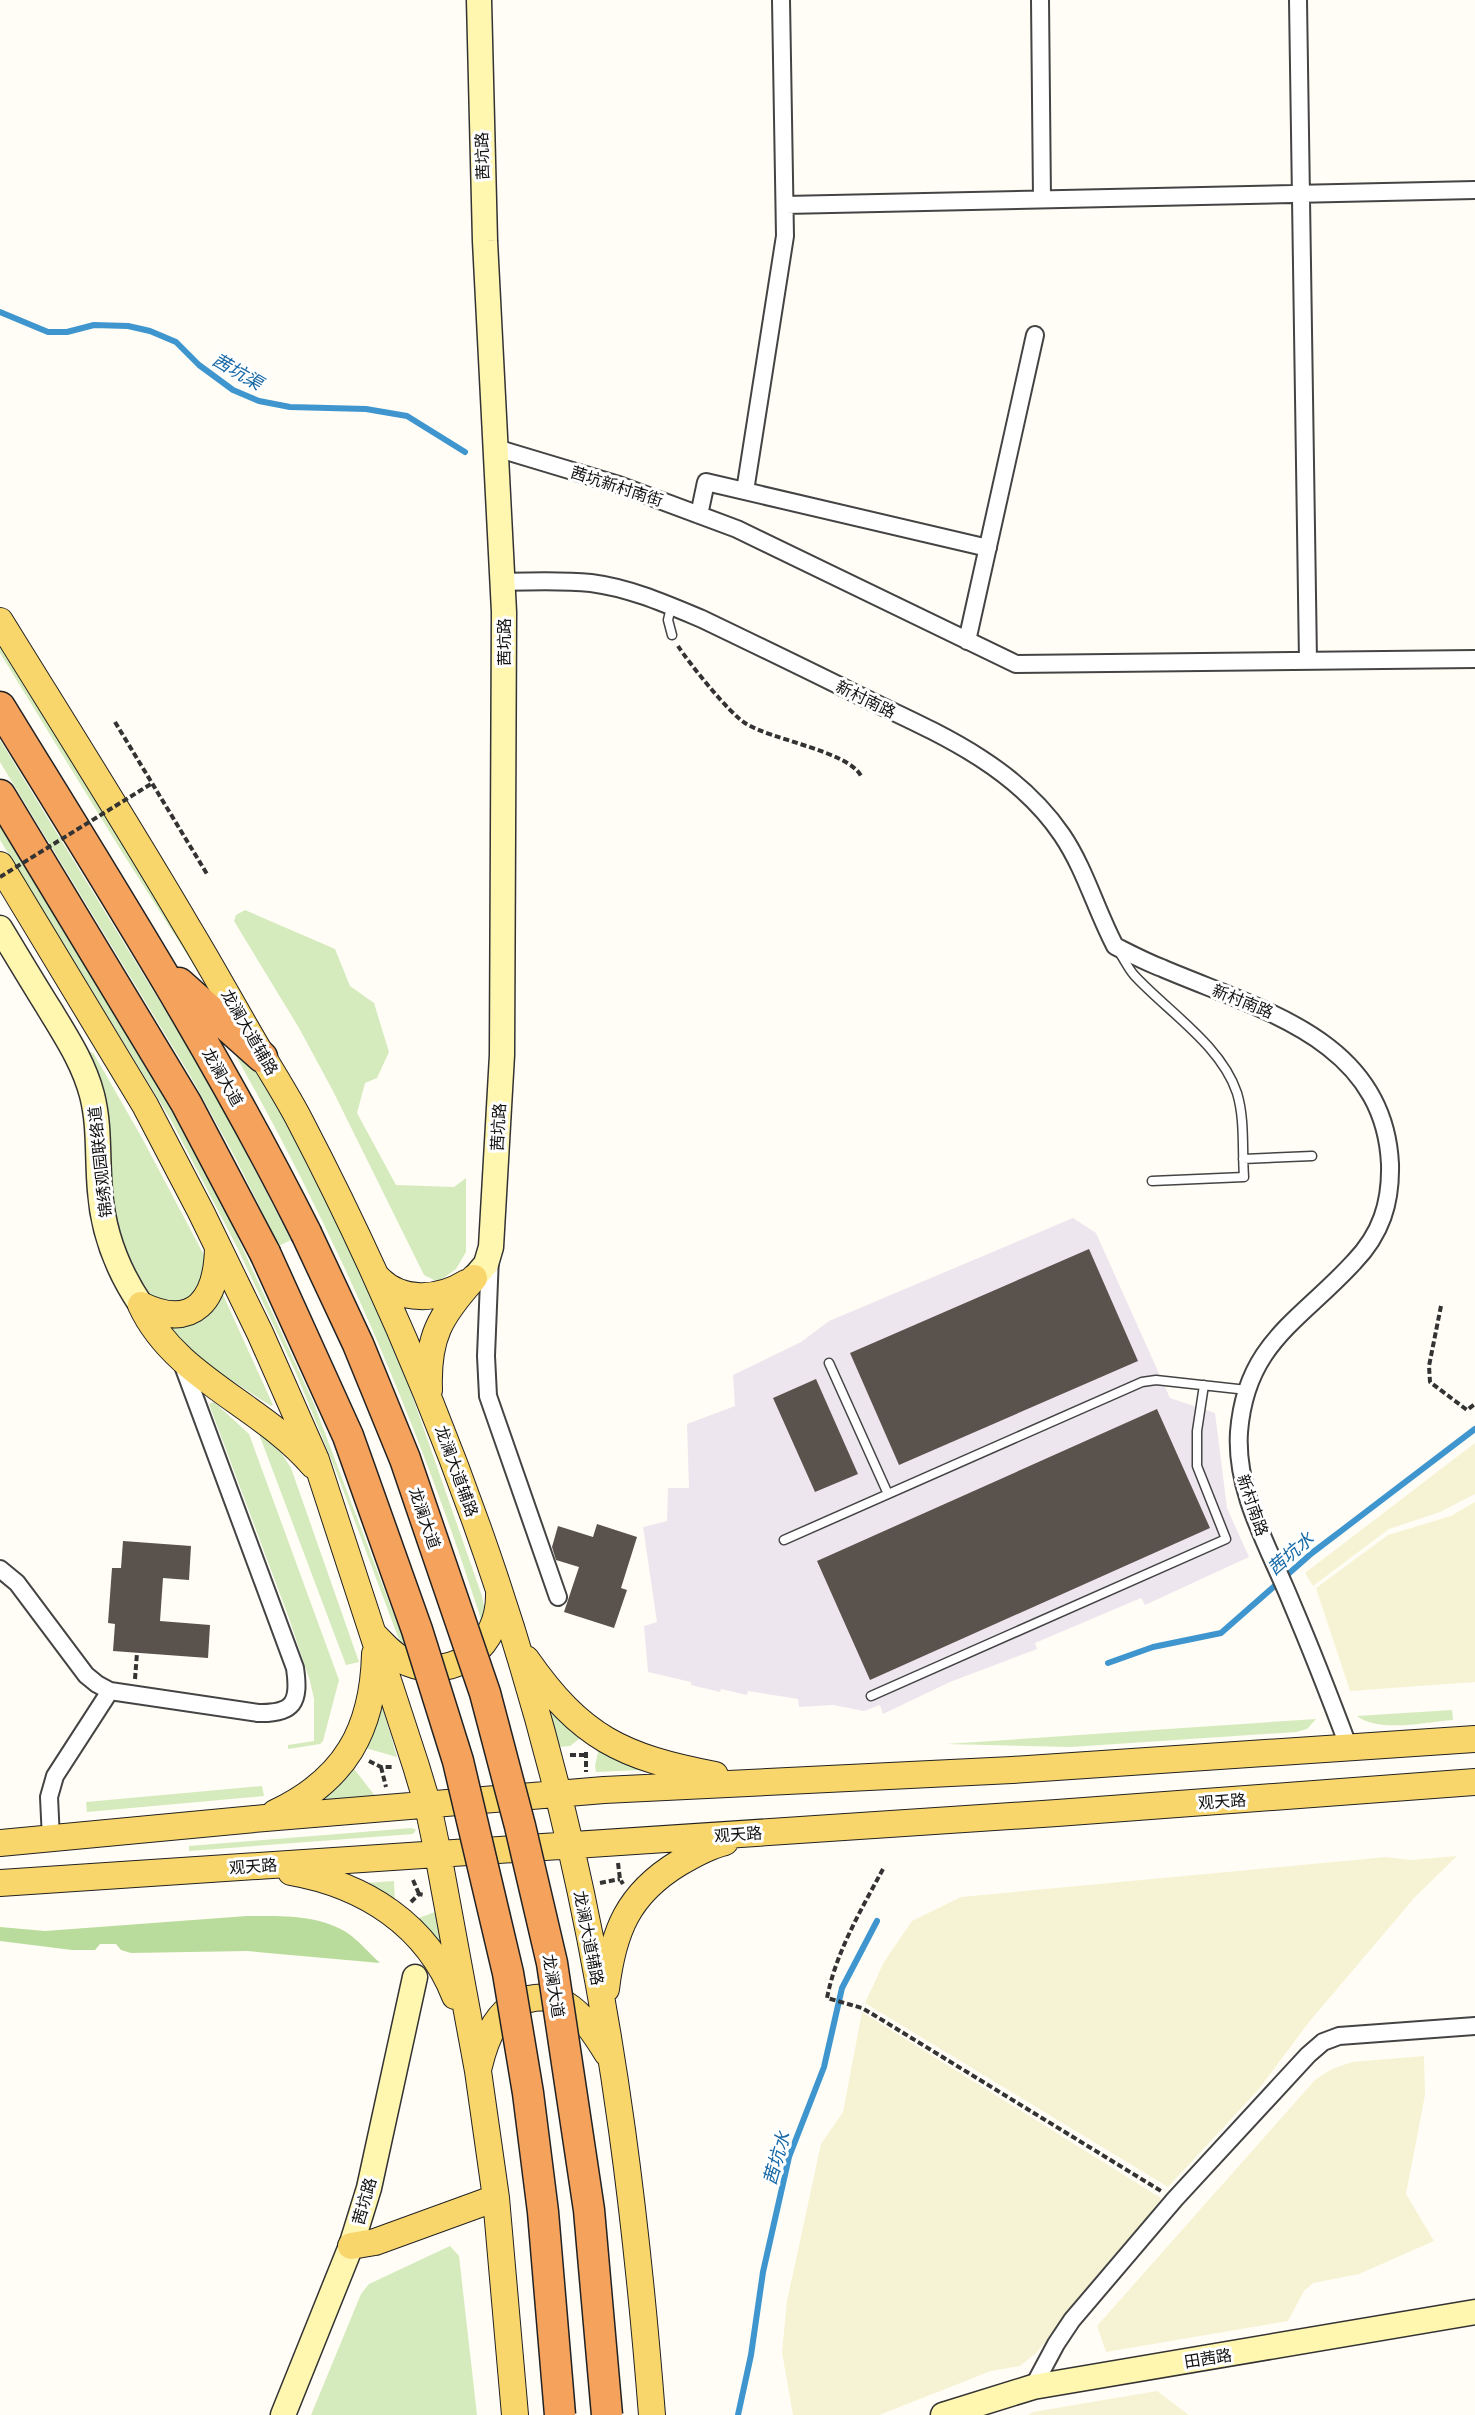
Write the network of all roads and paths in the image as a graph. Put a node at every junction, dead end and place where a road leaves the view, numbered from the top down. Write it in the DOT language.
graph roads {
  1 [pos="479,0"];
  2 [pos="781,0"];
  3 [pos="1040,0"];
  4 [pos="1299,0"];
  5 [pos="1475,190"];
  6 [pos="1300,194"];
  7 [pos="1042,199"];
  8 [pos="785,205"];
  9 [pos="1035,335"];
  10 [pos="496,448"];
  11 [pos="745,491"];
  12 [pos="699,515"];
  13 [pos="988,548"];
  14 [pos="503,582"];
  15 [pos="671,607"];
  16 [pos="0,621"];
  17 [pos="672,635"];
  18 [pos="967,640"];
  19 [pos="1475,659"];
  20 [pos="1308,661"];
  21 [pos="0,706"];
  22 [pos="115,722"];
  23 [pos="861,776"];
  24 [pos="152,784"];
  25 [pos="0,795"];
  26 [pos="0,865"];
  27 [pos="207,874"];
  28 [pos="0,877"];
  29 [pos="0,928"];
  30 [pos="1115,946"];
  31 [pos="159,964"];
  32 [pos="262,1057"];
  33 [pos="1312,1156"];
  34 [pos="1243,1159"];
  35 [pos="1152,1181"];
  36 [pos="218,1247"];
  37 [pos="490,1247"];
  38 [pos="377,1277"];
  39 [pos="474,1278"];
  40 [pos="141,1305"];
  41 [pos="1441,1306"];
  42 [pos="180,1357"];
  43 [pos="829,1363"];
  44 [pos="1204,1385"];
  45 [pos="1247,1390"];
  46 [pos="1475,1404"];
  47 [pos="433,1408"];
  48 [pos="321,1475"];
  49 [pos="888,1494"];
  50 [pos="784,1540"];
  51 [pos="0,1569"];
  52 [pos="499,1590"];
  53 [pos="558,1597"];
  54 [pos="512,1632"];
  55 [pos="374,1636"];
  56 [pos="137,1653"];
  57 [pos="110,1691"];
  58 [pos="134,1695"];
  59 [pos="871,1696"];
  60 [pos="1475,1739"];
  61 [pos="1349,1748"];
  62 [pos="585,1755"];
  63 [pos="399,1766"];
  64 [pos="586,1773"];
  65 [pos="773,1782"];
  66 [pos="1475,1782"];
  67 [pos="557,1794"];
  68 [pos="389,1796"];
  69 [pos="428,1806"];
  70 [pos="266,1818"];
  71 [pos="763,1833"];
  72 [pos="51,1839"];
  73 [pos="0,1843"];
  74 [pos="570,1844"];
  75 [pos="438,1854"];
  76 [pos="618,1859"];
  77 [pos="252,1866"];
  78 [pos="883,1869"];
  79 [pos="414,1880"];
  80 [pos="0,1883"];
  81 [pos="590,1885"];
  82 [pos="419,1894"];
  83 [pos="415,1977"];
  84 [pos="605,2022"];
  85 [pos="1475,2026"];
  86 [pos="611,2058"];
  87 [pos="476,2062"];
  88 [pos="496,2198"];
  89 [pos="1174,2199"];
  90 [pos="351,2246"];
  91 [pos="1475,2312"];
  92 [pos="1033,2387"];
  93 [pos="972,2410"];
  94 [pos="283,2415"];
  95 [pos="515,2415"];
  96 [pos="560,2415"];
  97 [pos="607,2415"];
  98 [pos="652,2415"];
  99 [pos="943,2415"];
  1 -- 10 [label="street, 茜坑路"];
  2 -- 8 [label="street"];
  3 -- 7 [label="street"];
  4 -- 6 [label="street"];
  5 -- 6 [label="street"];
  6 -- 7 [label="street"];
  6 -- 20 [label="street"];
  7 -- 8 [label="street"];
  8 -- 11 [label="street"];
  9 -- 13 [label="street"];
  10 -- 12 [label="street, 茜坑新村南街"];
  10 -- 14 [label="street, 茜坑路"];
  11 -- 12 [label="street"];
  11 -- 13 [label="street"];
  12 -- 18 [label="street, 茜坑新村南街"];
  13 -- 18 [label="street"];
  14 -- 15 [label="street, 新村南路"];
  14 -- 37 [label="street, 茜坑路"];
  15 -- 17 [label="lane"];
  15 -- 30 [label="street, 新村南路"];
  16 -- 32 [label="main road, 龙澜大道辅路"];
  17 -- 23 [label="path"];
  18 -- 20 [label="street, 茜坑新村南街"];
  19 -- 20 [label="street, 茜坑新村南街"];
  21 -- 31 [label="highway, 龙澜大道"];
  22 -- 24 [label="path"];
  24 -- 27 [label="path"];
  24 -- 28 [label="path, bridge"];
  25 -- 96 [label="highway, bridge"];
  26 -- 36 [label="main road"];
  29 -- 40 [label="street, 锦绣观园联络道"];
  30 -- 34 [label="lane"];
  30 -- 45 [label="street, 新村南路"];
  31 -- 32 [label="highway"];
  31 -- 97 [label="highway, 龙澜大道, bridge"];
  32 -- 38 [label="main road, 龙澜大道辅路"];
  33 -- 34 [label="lane"];
  34 -- 35 [label="lane"];
  36 -- 40 [label="main road"];
  36 -- 48 [label="main road"];
  37 -- 39 [label="street, 茜坑路"];
  37 -- 53 [label="street"];
  38 -- 39 [label="main road"];
  38 -- 47 [label="main road, 龙澜大道辅路"];
  39 -- 47 [label="main road"];
  40 -- 42 [label="main road"];
  41 -- 46 [label="path"];
  42 -- 48 [label="main road"];
  42 -- 58 [label="street"];
  43 -- 49 [label="lane"];
  44 -- 45 [label="lane"];
  44 -- 49 [label="lane"];
  44 -- 59 [label="lane"];
  45 -- 61 [label="street, 新村南路"];
  47 -- 52 [label="main road, 龙澜大道辅路"];
  48 -- 55 [label="main road"];
  49 -- 50 [label="lane"];
  51 -- 57 [label="street"];
  52 -- 54 [label="main road, 龙澜大道辅路"];
  52 -- 55 [label="main road"];
  54 -- 65 [label="main road"];
  54 -- 67 [label="main road, 龙澜大道辅路"];
  55 -- 69 [label="main road"];
  55 -- 70 [label="main road"];
  56 -- 58 [label="path"];
  57 -- 58 [label="street"];
  57 -- 72 [label="street"];
  60 -- 61 [label="main road"];
  61 -- 65 [label="main road"];
  62 -- 64 [label="path"];
  63 -- 68 [label="path"];
  65 -- 67 [label="main road"];
  66 -- 71 [label="main road, 观天路"];
  67 -- 69 [label="main road"];
  67 -- 74 [label="main road, 龙澜大道辅路"];
  69 -- 70 [label="main road"];
  69 -- 75 [label="main road"];
  70 -- 72 [label="main road"];
  71 -- 74 [label="main road, 观天路"];
  71 -- 84 [label="main road"];
  72 -- 73 [label="main road"];
  74 -- 75 [label="main road, 观天路"];
  74 -- 84 [label="main road, 龙澜大道辅路"];
  75 -- 77 [label="main road, 观天路"];
  75 -- 87 [label="main road"];
  76 -- 81 [label="path"];
  77 -- 80 [label="main road, 观天路"];
  77 -- 87 [label="main road"];
  78 -- 89 [label="path"];
  79 -- 82 [label="path"];
  83 -- 90 [label="street, 茜坑路"];
  84 -- 86 [label="main road, 龙澜大道辅路"];
  85 -- 89 [label="street"];
  86 -- 87 [label="main road"];
  86 -- 98 [label="main road, 龙澜大道辅路"];
  87 -- 88 [label="main road"];
  88 -- 90 [label="main road"];
  88 -- 95 [label="main road"];
  89 -- 92 [label="street"];
  90 -- 94 [label="street, 茜坑路"];
  91 -- 92 [label="street, 田茜路"];
  92 -- 93 [label="street, 田茜路"];
  93 -- 99 [label="street, 田茜路"];
}
